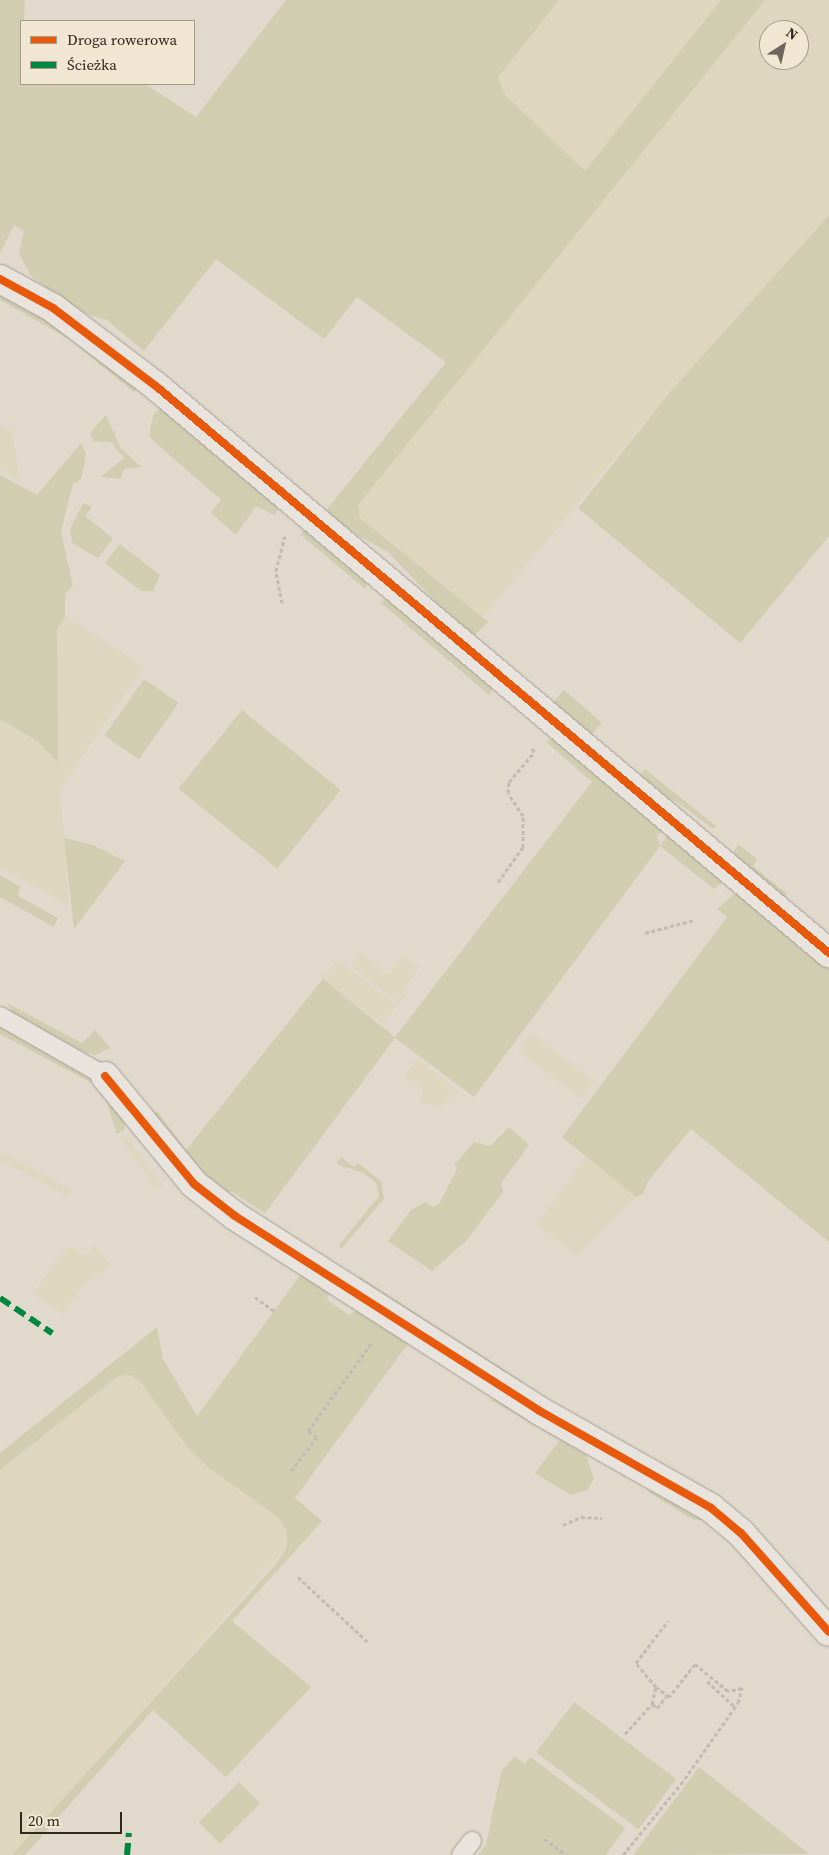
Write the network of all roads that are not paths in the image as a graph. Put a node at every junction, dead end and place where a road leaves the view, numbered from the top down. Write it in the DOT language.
graph roads {
  1 [pos="0,279"];
  2 [pos="829,953"];
  3 [pos="0,1016"];
  4 [pos="105,1076"];
  5 [pos="829,1632"];
  6 [pos="472,1841"];
  7 [pos="461,1855"];
  1 -- 2 [label="street"];
  3 -- 4 [label="lane"];
  4 -- 5 [label="street"];
  6 -- 7 [label="lane"];
}
